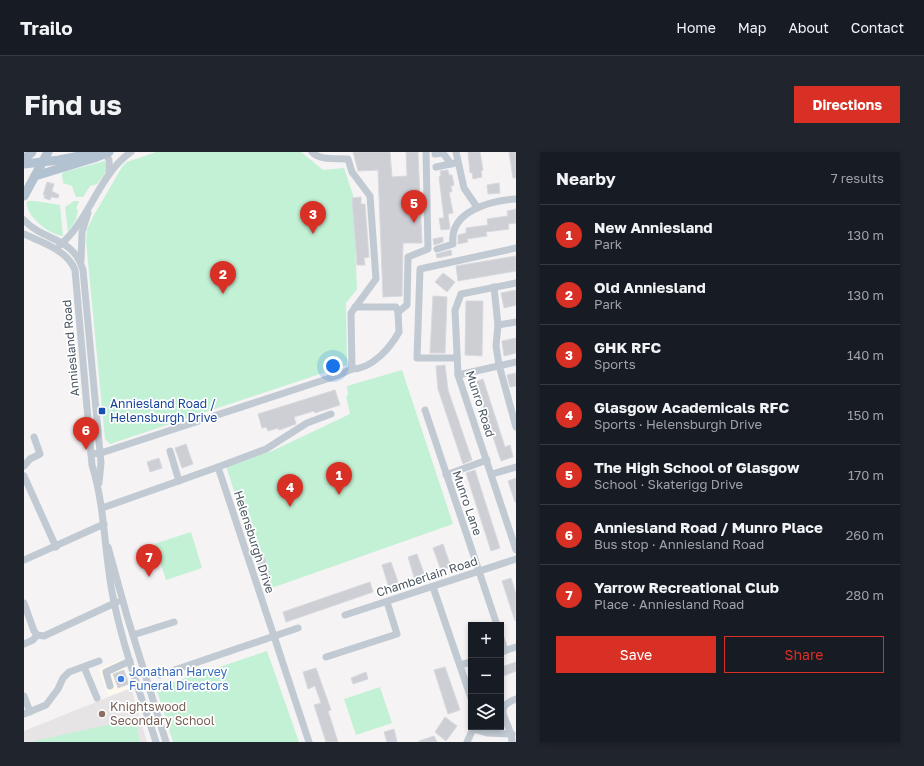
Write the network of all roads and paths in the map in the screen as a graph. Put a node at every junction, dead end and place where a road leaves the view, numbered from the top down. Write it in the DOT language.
graph roads {
  1 [pos="32,152"];
  2 [pos="46,152"];
  3 [pos="105,152"];
  4 [pos="130,152"];
  5 [pos="312,152"];
  6 [pos="426,152"];
  7 [pos="456,152"];
  8 [pos="435,154"];
  9 [pos="26,162"];
  10 [pos="42,163"];
  11 [pos="454,164"];
  12 [pos="436,167"];
  13 [pos="24,172"];
  14 [pos="109,174"];
  15 [pos="35,176"];
  16 [pos="24,196"];
  17 [pos="96,196"];
  18 [pos="516,199"];
  19 [pos="477,207"];
  20 [pos="24,220"];
  21 [pos="24,234"];
  22 [pos="36,239"];
  23 [pos="24,240"];
  24 [pos="63,242"];
  25 [pos="516,248"];
  26 [pos="56,249"];
  27 [pos="437,249"];
  28 [pos="81,264"];
  29 [pos="516,283"];
  30 [pos="494,287"];
  31 [pos="355,307"];
  32 [pos="398,312"];
  33 [pos="516,322"];
  34 [pos="498,325"];
  35 [pos="456,358"];
  36 [pos="516,362"];
  37 [pos="499,365"];
  38 [pos="352,369"];
  39 [pos="458,375"];
  40 [pos="425,410"];
  41 [pos="331,414"];
  42 [pos="514,416"];
  43 [pos="516,427"];
  44 [pos="34,437"];
  45 [pos="170,452"];
  46 [pos="100,453"];
  47 [pos="91,454"];
  48 [pos="487,460"];
  49 [pos="24,466"];
  50 [pos="516,466"];
  51 [pos="218,467"];
  52 [pos="492,474"];
  53 [pos="24,476"];
  54 [pos="446,476"];
  55 [pos="179,481"];
  56 [pos="99,487"];
  57 [pos="102,508"];
  58 [pos="104,524"];
  59 [pos="106,542"];
  60 [pos="56,547"];
  61 [pos="516,550"];
  62 [pos="516,559"];
  63 [pos="24,560"];
  64 [pos="479,571"];
  65 [pos="433,587"];
  66 [pos="123,600"];
  67 [pos="387,602"];
  68 [pos="24,603"];
  69 [pos="114,603"];
  70 [pos="345,615"];
  71 [pos="174,622"];
  72 [pos="496,622"];
  73 [pos="298,628"];
  74 [pos="37,635"];
  75 [pos="133,636"];
  76 [pos="273,636"];
  77 [pos="24,644"];
  78 [pos="516,647"];
  79 [pos="504,652"];
  80 [pos="326,657"];
  81 [pos="99,661"];
  82 [pos="130,661"];
  83 [pos="468,663"];
  84 [pos="460,665"];
  85 [pos="84,667"];
  86 [pos="160,675"];
  87 [pos="110,686"];
  88 [pos="470,694"];
  89 [pos="24,696"];
  90 [pos="97,698"];
  91 [pos="516,698"];
  92 [pos="27,713"];
  93 [pos="472,730"];
  94 [pos="479,730"];
  95 [pos="512,734"];
  96 [pos="156,742"];
  97 [pos="166,742"];
  98 [pos="309,742"];
  99 [pos="467,742"];
  100 [pos="512,742"];
  1 -- 9 [label="main road"];
  2 -- 9 [label="main road"];
  2 -- 10 [label="main road"];
  3 -- 10 [label="main road"];
  3 -- 14 [label="street"];
  3 -- 15 [label="main road"];
  4 -- 14 [label="street"];
  5 -- 31 [label="street"];
  6 -- 32 [label="street"];
  7 -- 11 [label="street"];
  8 -- 11 [label="street"];
  9 -- 10 [label="main road"];
  9 -- 13 [label="main road"];
  10 -- 15 [label="main road"];
  11 -- 12 [label="street"];
  11 -- 19 [label="street"];
  14 -- 17 [label="street"];
  15 -- 16 [label="main road"];
  17 -- 24 [label="street"];
  17 -- 28 [label="street, Anniesland Road"];
  18 -- 19 [label="street"];
  19 -- 27 [label="street"];
  20 -- 24 [label="street, Anniesland Road"];
  21 -- 22 [label="street, Anniesland Road"];
  22 -- 23 [label="street"];
  22 -- 26 [label="street, Anniesland Road"];
  24 -- 26 [label="street"];
  24 -- 28 [label="street, Anniesland Road"];
  25 -- 35 [label="street"];
  26 -- 47 [label="street, Anniesland Road"];
  28 -- 46 [label="street, Anniesland Road"];
  29 -- 30 [label="street, Munro Road"];
  30 -- 34 [label="street"];
  30 -- 35 [label="street, Munro Road"];
  31 -- 32 [label="street"];
  31 -- 38 [label="street"];
  32 -- 38 [label="street"];
  33 -- 34 [label="street"];
  34 -- 37 [label="street"];
  35 -- 39 [label="street, Munro Road"];
  36 -- 37 [label="street"];
  37 -- 39 [label="street"];
  37 -- 42 [label="street"];
  38 -- 46 [label="street"];
  39 -- 48 [label="street, Munro Road"];
  40 -- 54 [label="street, Munro Lane"];
  41 -- 51 [label="street"];
  42 -- 43 [label="street"];
  44 -- 49 [label="street"];
  45 -- 55 [label="street"];
  46 -- 47 [label="street"];
  46 -- 56 [label="street, Anniesland Road"];
  47 -- 56 [label="street, Anniesland Road"];
  48 -- 52 [label="street, Munro Road"];
  48 -- 54 [label="street"];
  50 -- 52 [label="street"];
  51 -- 55 [label="street"];
  51 -- 76 [label="street, Helensburgh Drive"];
  52 -- 61 [label="street, Munro Road"];
  53 -- 60 [label="street"];
  54 -- 64 [label="street, Munro Lane"];
  55 -- 57 [label="street"];
  56 -- 57 [label="street, Anniesland Road"];
  57 -- 58 [label="street, Anniesland Road"];
  58 -- 59 [label="street, Anniesland Road"];
  58 -- 60 [label="street"];
  59 -- 66 [label="street, Anniesland Road"];
  59 -- 69 [label="street, Anniesland Road"];
  60 -- 63 [label="street"];
  62 -- 64 [label="street, Chamberlain Road"];
  64 -- 65 [label="street, Chamberlain Road"];
  64 -- 72 [label="street, Munro Lane"];
  65 -- 67 [label="street, Chamberlain Road"];
  65 -- 84 [label="street"];
  66 -- 69 [label="street"];
  66 -- 75 [label="street, Anniesland Road"];
  67 -- 70 [label="street, Chamberlain Road"];
  67 -- 80 [label="street"];
  68 -- 74 [label="street"];
  69 -- 74 [label="street"];
  69 -- 82 [label="street, Anniesland Road"];
  71 -- 75 [label="street"];
  73 -- 76 [label="street"];
  74 -- 77 [label="street"];
  75 -- 97 [label="street, Anniesland Road"];
  76 -- 86 [label="street"];
  76 -- 98 [label="street, Helensburgh Drive"];
  78 -- 79 [label="street"];
  81 -- 85 [label="street"];
  82 -- 87 [label="street"];
  82 -- 96 [label="street, Anniesland Road"];
  83 -- 84 [label="street"];
  84 -- 88 [label="street"];
  85 -- 90 [label="street"];
  85 -- 92 [label="street"];
  89 -- 92 [label="street"];
  91 -- 95 [label="street"];
  93 -- 99 [label="street"];
  94 -- 95 [label="street"];
  95 -- 100 [label="street"];
}
